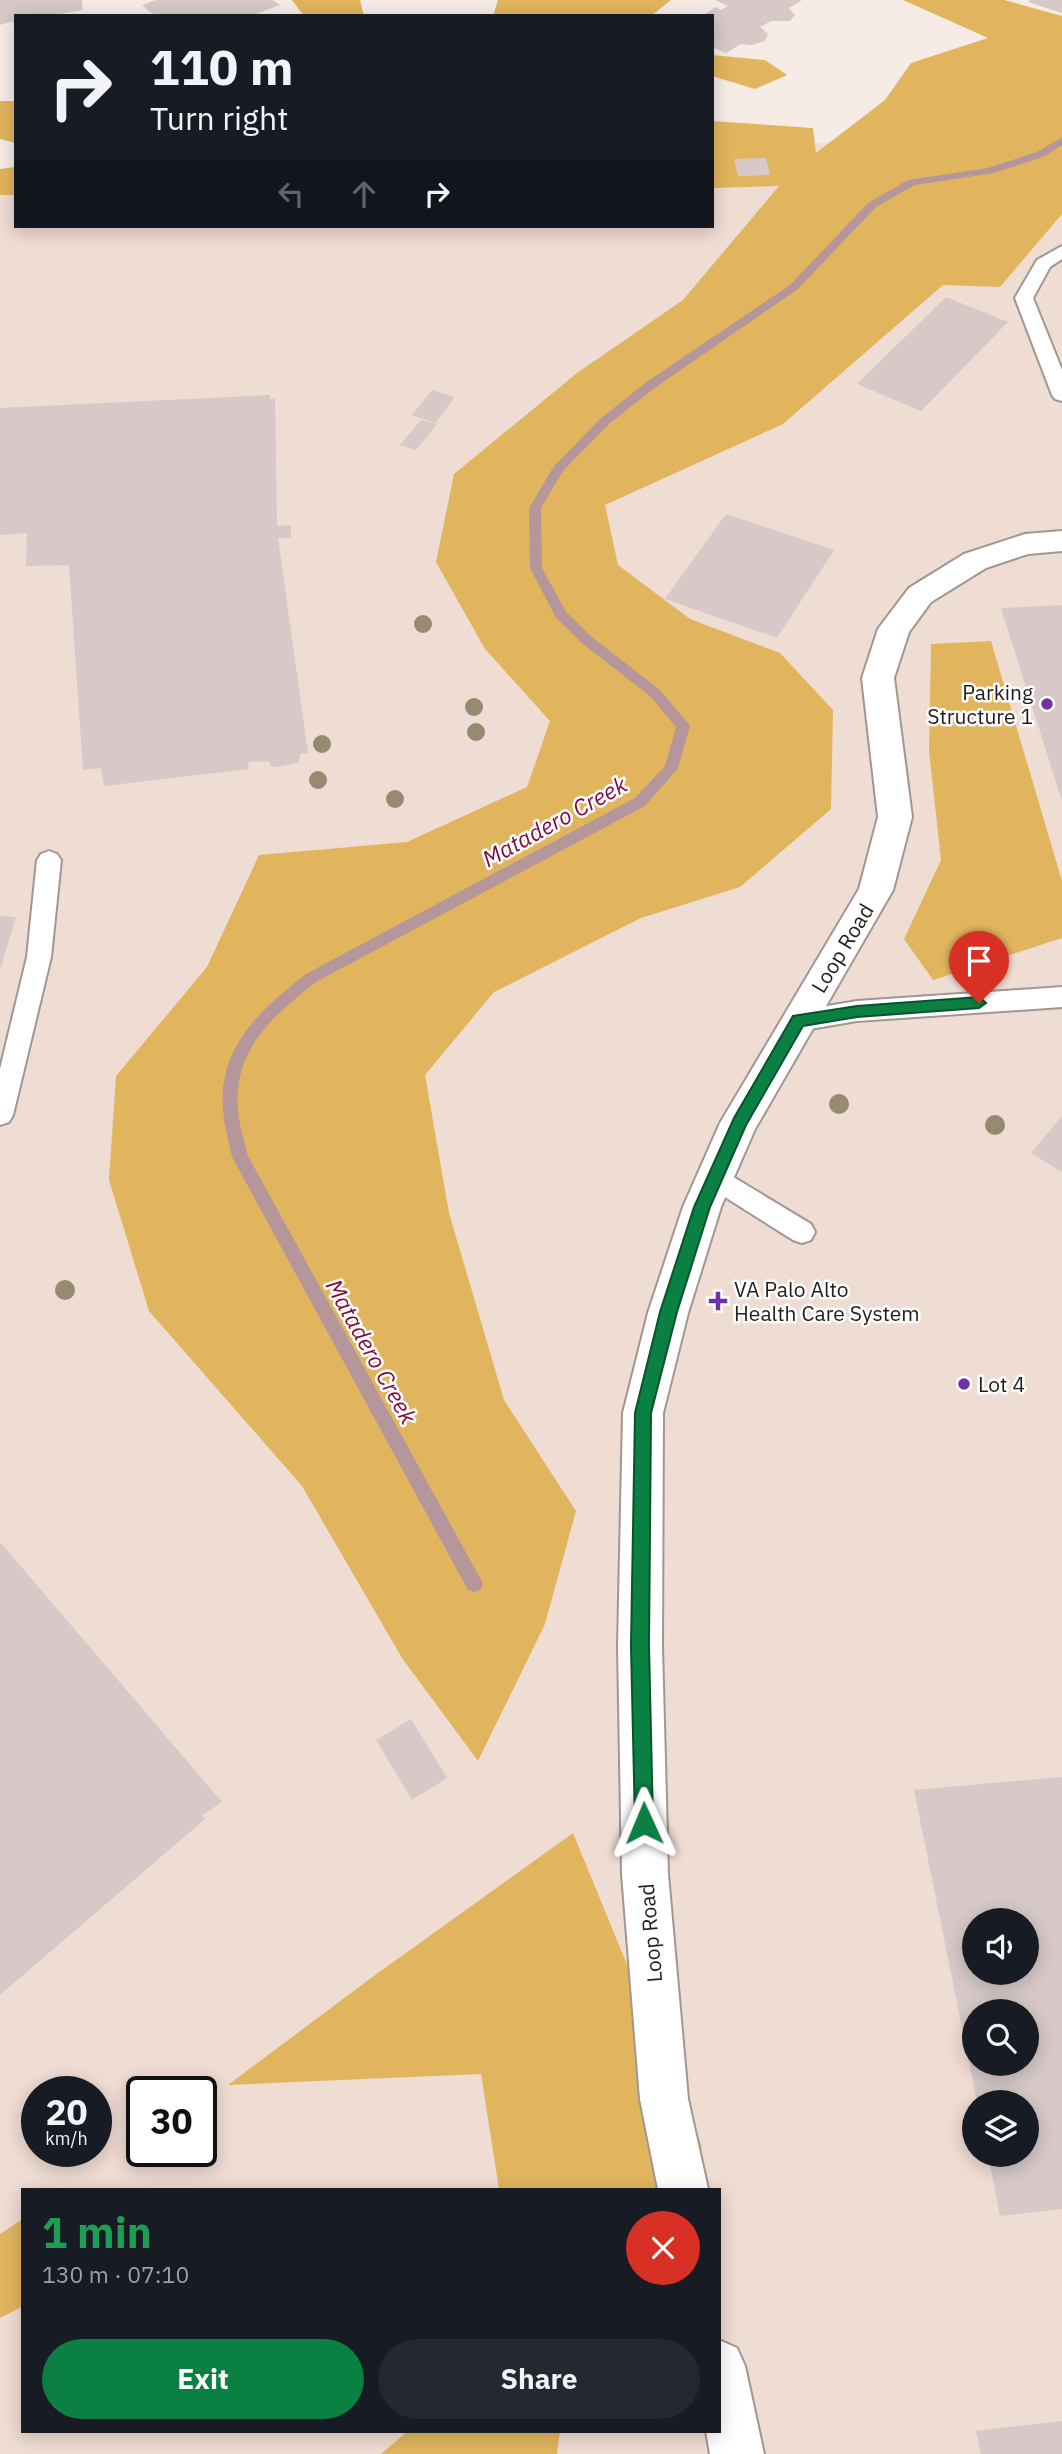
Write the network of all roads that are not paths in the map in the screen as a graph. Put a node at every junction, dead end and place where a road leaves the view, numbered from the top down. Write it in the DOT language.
graph roads {
  1 [pos="1062,251"];
  2 [pos="1062,395"];
  3 [pos="1062,541"];
  4 [pos="49,860"];
  5 [pos="1062,997"];
  6 [pos="798,1021"];
  7 [pos="0,1115"];
  8 [pos="715,1177"];
  9 [pos="802,1232"];
  10 [pos="682,2188"];
  11 [pos="721,2376"];
  12 [pos="737,2454"];
  1 -- 2 [label="lane"];
  3 -- 6 [label="street, Loop Road"];
  4 -- 7 [label="lane"];
  5 -- 6 [label="lane"];
  6 -- 8 [label="street, Loop Road"];
  8 -- 9 [label="lane"];
  8 -- 10 [label="street, Loop Road"];
  11 -- 12 [label="street"];
}
